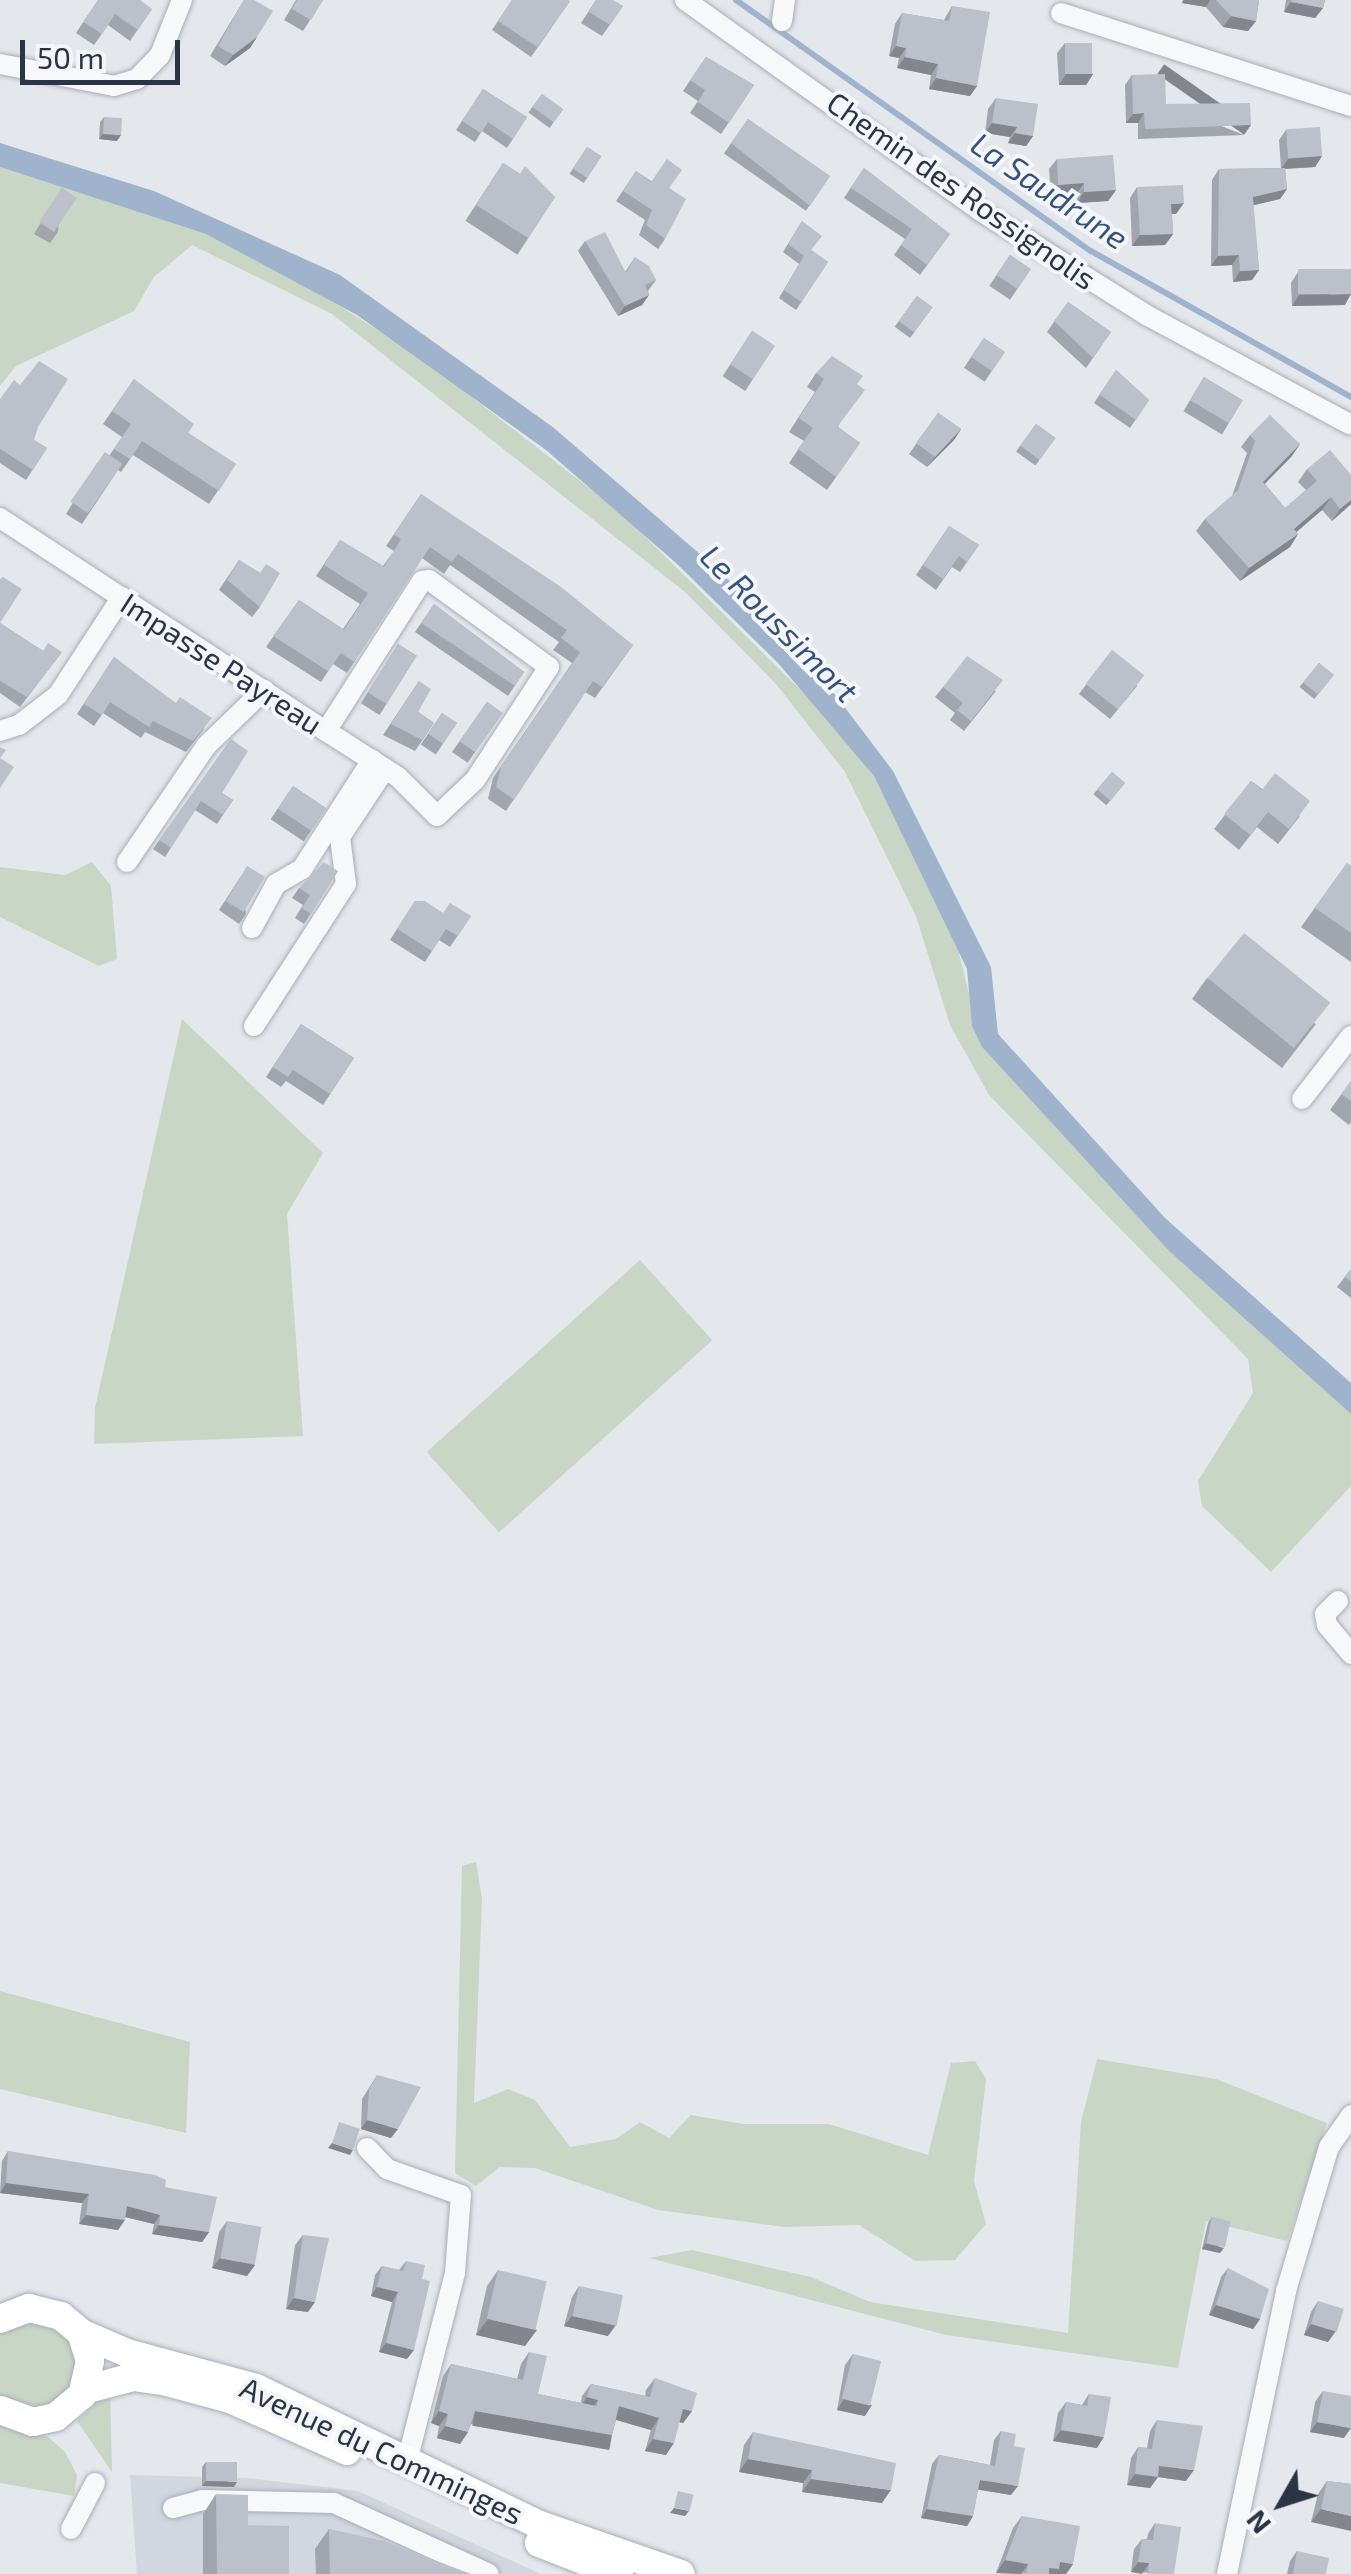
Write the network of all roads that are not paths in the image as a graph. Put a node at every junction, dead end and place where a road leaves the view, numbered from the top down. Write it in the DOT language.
graph roads {
  1 [pos="182,0"];
  2 [pos="685,0"];
  3 [pos="1061,13"];
  4 [pos="0,64"];
  5 [pos="1351,106"];
  6 [pos="1351,425"];
  7 [pos="0,518"];
  8 [pos="122,598"];
  9 [pos="264,690"];
  10 [pos="0,731"];
  11 [pos="326,731"];
  12 [pos="378,765"];
  13 [pos="127,862"];
  14 [pos="252,928"];
  15 [pos="254,1026"];
  16 [pos="1351,1036"];
  17 [pos="1302,1099"];
  18 [pos="1338,1601"];
  19 [pos="1351,1654"];
  20 [pos="1351,2115"];
  21 [pos="367,2148"];
  22 [pos="2,2315"];
  23 [pos="81,2334"];
  24 [pos="84,2390"];
  25 [pos="0,2410"];
  26 [pos="408,2461"];
  27 [pos="95,2483"];
  28 [pos="172,2508"];
  29 [pos="72,2530"];
  30 [pos="488,2574"];
  31 [pos="618,2574"];
  32 [pos="681,2574"];
  33 [pos="1227,2574"];
  1 -- 4 [label="street"];
  2 -- 6 [label="street, Chemin des Rossignolis"];
  3 -- 5 [label="street"];
  7 -- 8 [label="street, Impasse Payreau"];
  8 -- 9 [label="street, Impasse Payreau"];
  8 -- 10 [label="street"];
  9 -- 11 [label="street, Impasse Payreau"];
  9 -- 13 [label="street"];
  11 -- 12 [label="street, Impasse Payreau"];
  11 -- 12 [label="street, Impasse Payreau"];
  12 -- 14 [label="street"];
  12 -- 15 [label="street"];
  16 -- 17 [label="street"];
  18 -- 19 [label="street"];
  20 -- 33 [label="street"];
  21 -- 26 [label="street"];
  22 -- 23 [label="main road, Avenue du Comminges"];
  23 -- 24 [label="main road"];
  23 -- 26 [label="main road, Avenue du Comminges"];
  24 -- 25 [label="main road"];
  24 -- 31 [label="main road, Avenue du Comminges"];
  26 -- 32 [label="main road, Avenue du Comminges"];
  27 -- 29 [label="street"];
  28 -- 30 [label="street"];
}
